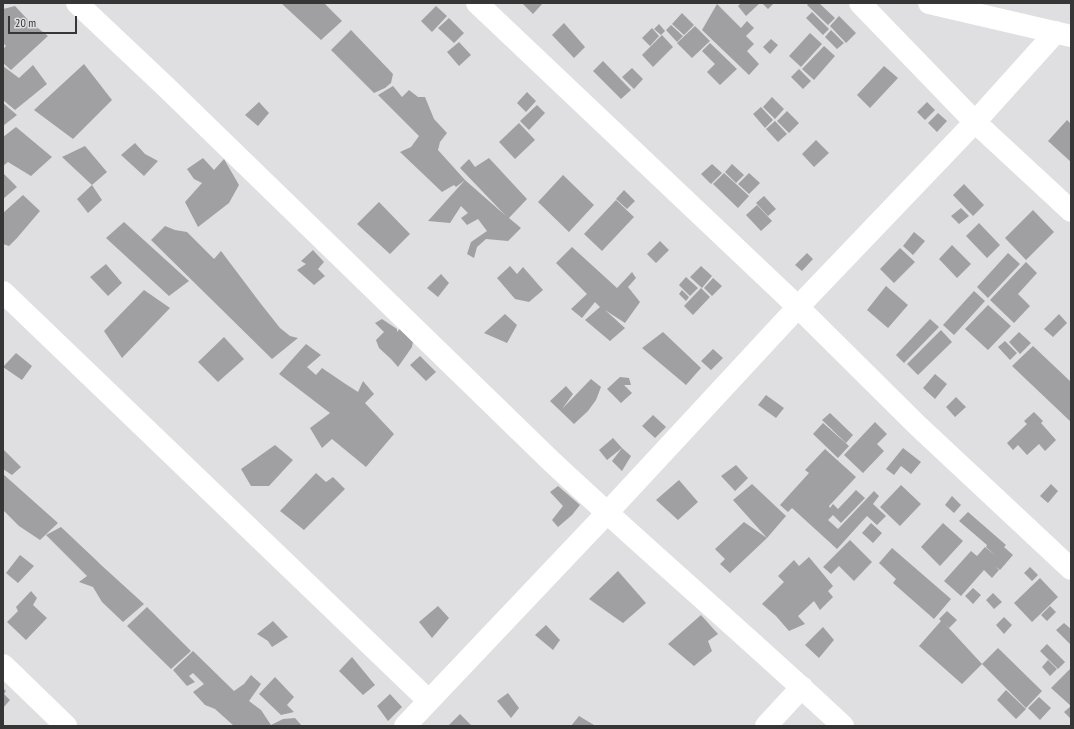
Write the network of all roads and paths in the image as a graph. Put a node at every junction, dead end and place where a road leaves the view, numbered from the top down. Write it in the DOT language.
graph roads {
  1 [pos="77,3"];
  2 [pos="477,3"];
  3 [pos="860,3"];
  4 [pos="942,5"];
  5 [pos="1063,34"];
  6 [pos="975,122"];
  7 [pos="1071,211"];
  8 [pos="3,292"];
  9 [pos="798,308"];
  10 [pos="607,513"];
  11 [pos="1071,569"];
  12 [pos="3,665"];
  13 [pos="802,687"];
  14 [pos="429,701"];
  15 [pos="66,726"];
  16 [pos="405,726"];
  17 [pos="766,726"];
  18 [pos="843,726"];
  1 -- 10 [label="street"];
  2 -- 9 [label="street"];
  3 -- 6 [label="street"];
  4 -- 5 [label="street"];
  5 -- 6 [label="street"];
  6 -- 7 [label="street"];
  6 -- 9 [label="street"];
  8 -- 14 [label="street"];
  9 -- 10 [label="street"];
  9 -- 11 [label="street"];
  10 -- 13 [label="street"];
  10 -- 14 [label="street"];
  12 -- 15 [label="street"];
  13 -- 17 [label="street"];
  13 -- 18 [label="street"];
  14 -- 16 [label="street"];
}
